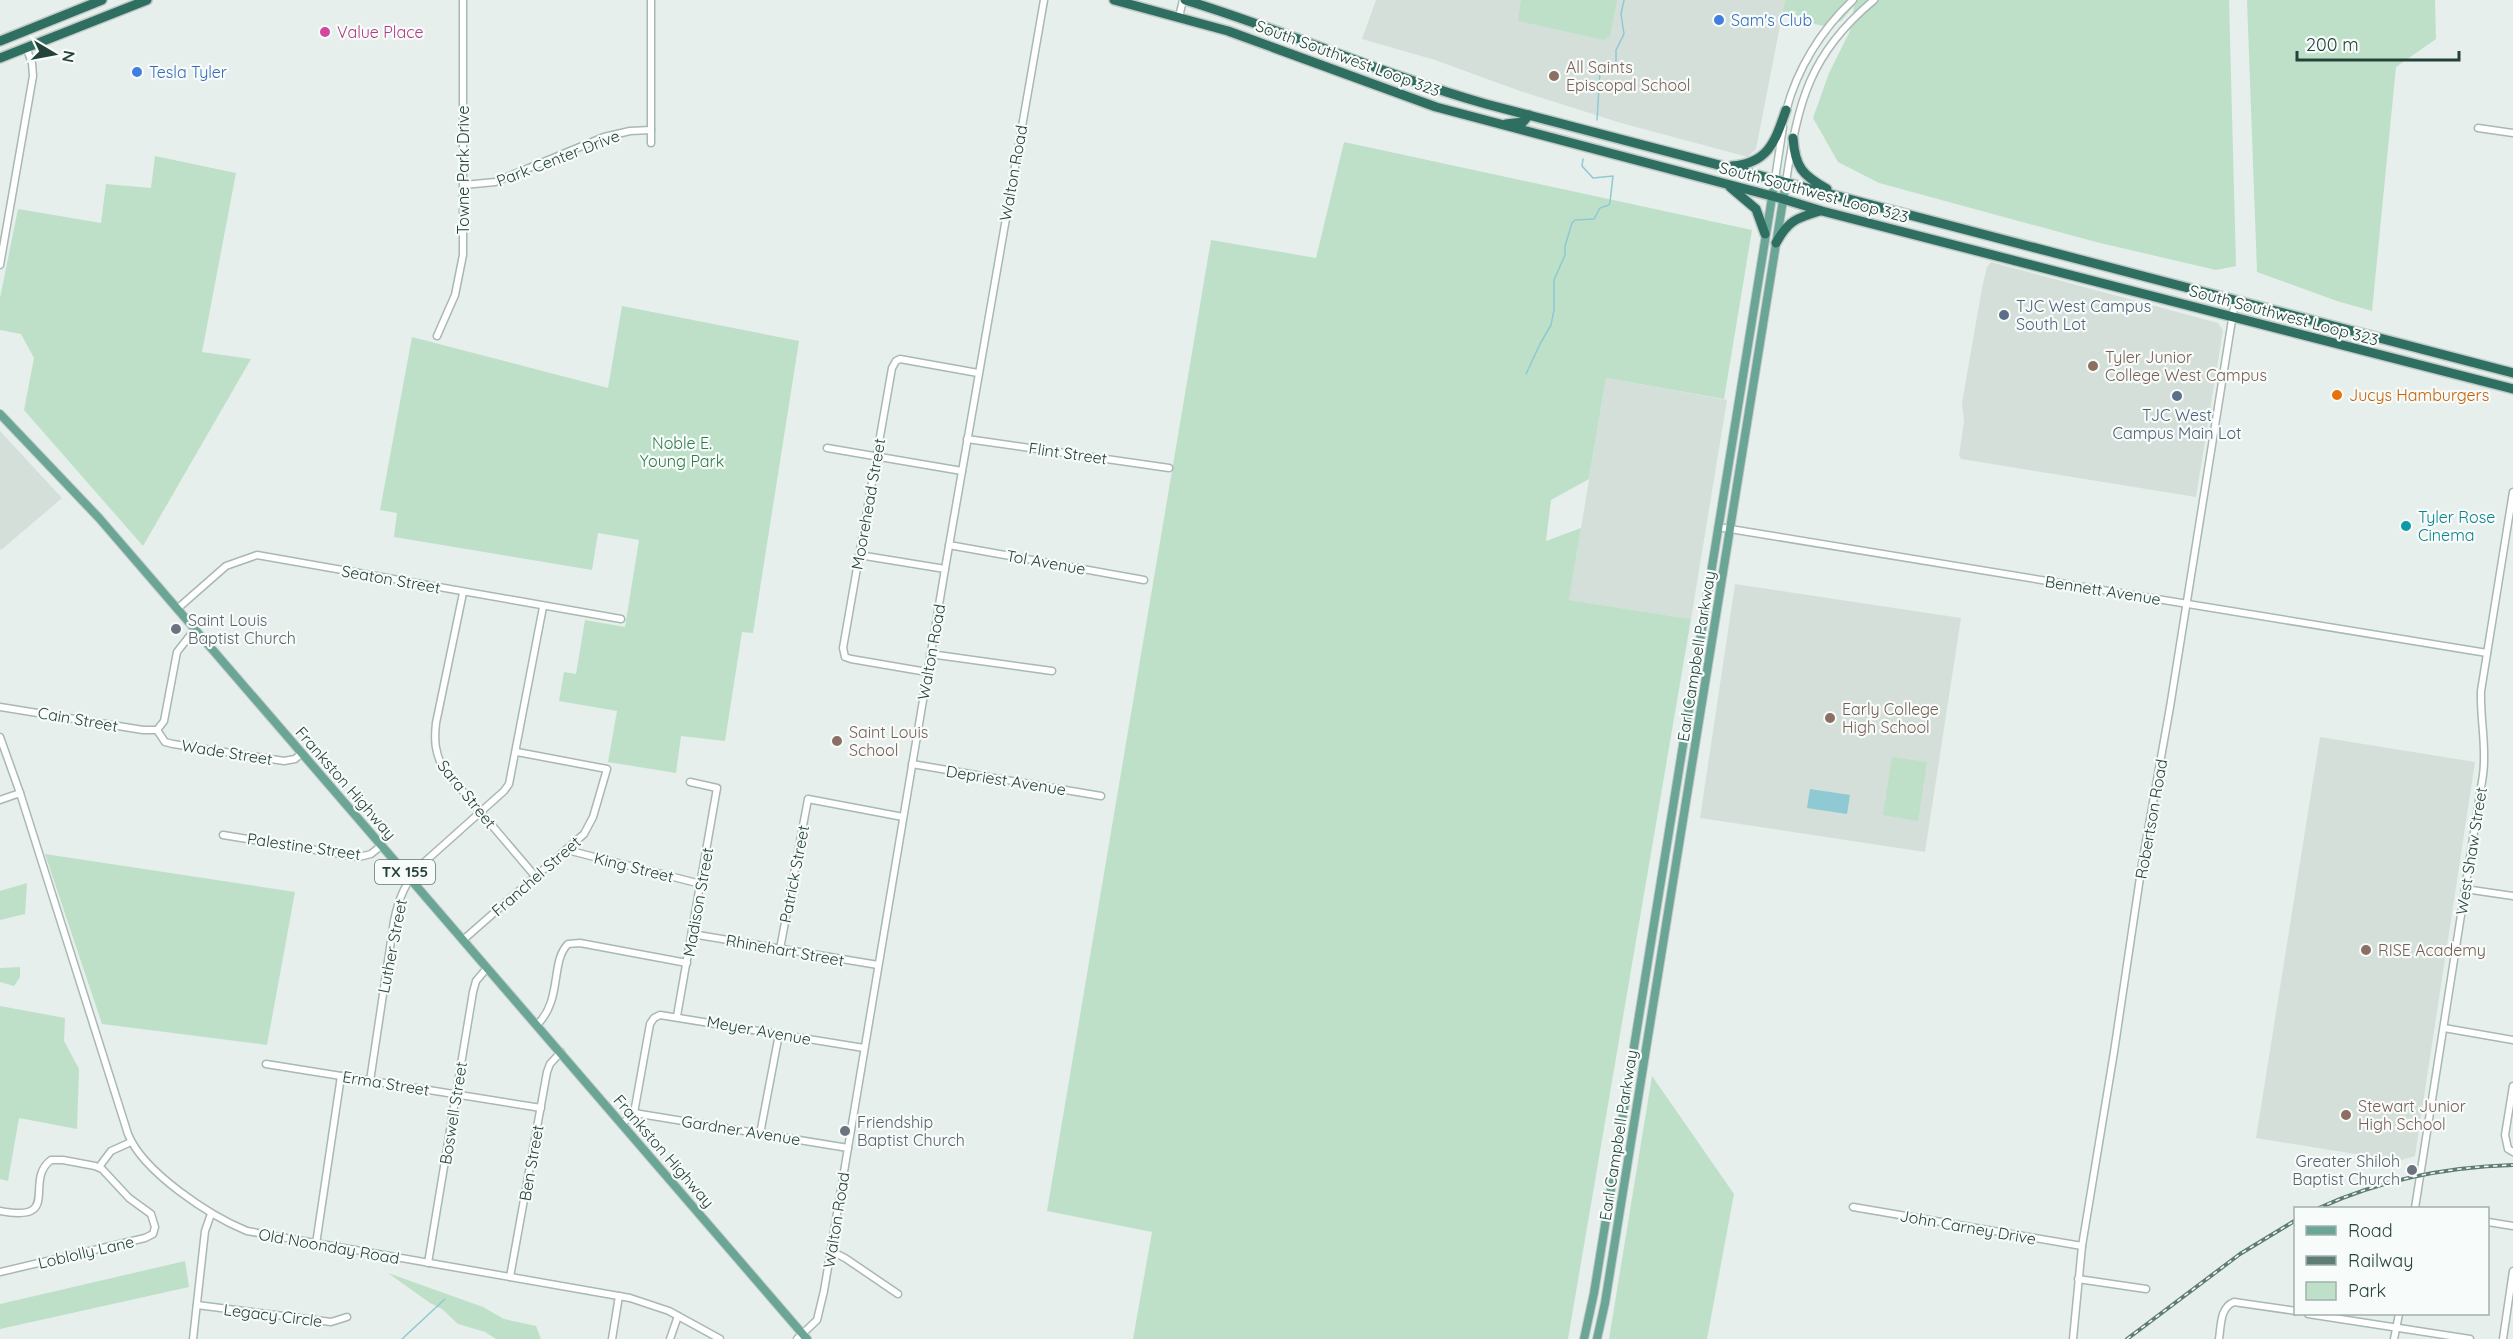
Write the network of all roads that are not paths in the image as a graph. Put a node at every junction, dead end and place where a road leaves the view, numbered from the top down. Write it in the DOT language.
graph roads {
  1 [pos="102,0"];
  2 [pos="147,0"];
  3 [pos="463,0"];
  4 [pos="651,0"];
  5 [pos="1044,0"];
  6 [pos="1114,0"];
  7 [pos="1184,0"];
  8 [pos="1852,0"];
  9 [pos="1874,0"];
  10 [pos="1179,16"];
  11 [pos="0,41"];
  12 [pos="26,47"];
  13 [pos="0,58"];
  14 [pos="1786,110"];
  15 [pos="1529,115"];
  16 [pos="1497,124"];
  17 [pos="2478,128"];
  18 [pos="651,130"];
  19 [pos="2513,133"];
  20 [pos="1793,138"];
  21 [pos="651,143"];
  22 [pos="1725,167"];
  23 [pos="1774,179"];
  24 [pos="1786,182"];
  25 [pos="1725,184"];
  26 [pos="464,185"];
  27 [pos="1772,196"];
  28 [pos="1839,196"];
  29 [pos="1783,199"];
  30 [pos="1822,211"];
  31 [pos="1765,234"];
  32 [pos="1776,243"];
  33 [pos="0,265"];
  34 [pos="2235,301"];
  35 [pos="2233,317"];
  36 [pos="437,336"];
  37 [pos="978,373"];
  38 [pos="2513,373"];
  39 [pos="2513,389"];
  40 [pos="0,414"];
  41 [pos="967,439"];
  42 [pos="827,448"];
  43 [pos="876,456"];
  44 [pos="1169,468"];
  45 [pos="962,471"];
  46 [pos="2513,492"];
  47 [pos="1718,526"];
  48 [pos="1730,529"];
  49 [pos="2509,538"];
  50 [pos="949,545"];
  51 [pos="859,555"];
  52 [pos="945,569"];
  53 [pos="1144,580"];
  54 [pos="464,592"];
  55 [pos="2186,604"];
  56 [pos="543,607"];
  57 [pos="177,609"];
  58 [pos="621,619"];
  59 [pos="195,629"];
  60 [pos="2487,653"];
  61 [pos="930,654"];
  62 [pos="1052,671"];
  63 [pos="927,672"];
  64 [pos="0,706"];
  65 [pos="157,730"];
  66 [pos="0,737"];
  67 [pos="517,752"];
  68 [pos="302,753"];
  69 [pos="912,765"];
  70 [pos="690,782"];
  71 [pos="20,793"];
  72 [pos="1101,796"];
  73 [pos="0,800"];
  74 [pos="481,812"];
  75 [pos="903,817"];
  76 [pos="223,835"];
  77 [pos="382,845"];
  78 [pos="567,850"];
  79 [pos="535,876"];
  80 [pos="410,878"];
  81 [pos="701,884"];
  82 [pos="2465,889"];
  83 [pos="2513,896"];
  84 [pos="1654,922"];
  85 [pos="1666,925"];
  86 [pos="692,934"];
  87 [pos="464,940"];
  88 [pos="780,949"];
  89 [pos="687,963"];
  90 [pos="878,965"];
  91 [pos="488,968"];
  92 [pos="677,1016"];
  93 [pos="537,1025"];
  94 [pos="2444,1028"];
  95 [pos="779,1034"];
  96 [pos="2513,1040"];
  97 [pos="864,1047"];
  98 [pos="561,1052"];
  99 [pos="266,1064"];
  100 [pos="341,1076"];
  101 [pos="370,1081"];
  102 [pos="2513,1086"];
  103 [pos="455,1094"];
  104 [pos="541,1108"];
  105 [pos="634,1113"];
  106 [pos="622,1124"];
  107 [pos="760,1134"];
  108 [pos="131,1142"];
  109 [pos="848,1148"];
  110 [pos="2513,1152"];
  111 [pos="99,1167"];
  112 [pos="1853,1207"];
  113 [pos="2415,1207"];
  114 [pos="0,1211"];
  115 [pos="211,1214"];
  116 [pos="2489,1222"];
  117 [pos="2513,1226"];
  118 [pos="316,1244"];
  119 [pos="2082,1246"];
  120 [pos="831,1251"];
  121 [pos="428,1263"];
  122 [pos="2513,1271"];
  123 [pos="0,1272"];
  124 [pos="510,1277"];
  125 [pos="2078,1279"];
  126 [pos="2146,1290"];
  127 [pos="898,1294"];
  128 [pos="619,1296"];
  129 [pos="197,1305"];
  130 [pos="2294,1311"];
  131 [pos="2398,1315"];
  132 [pos="678,1316"];
  133 [pos="2336,1316"];
  134 [pos="347,1317"];
  135 [pos="1589,1319"];
  136 [pos="1601,1322"];
  137 [pos="2396,1328"];
  138 [pos="803,1338"];
  139 [pos="193,1339"];
  140 [pos="612,1339"];
  141 [pos="670,1339"];
  142 [pos="720,1339"];
  143 [pos="1584,1339"];
  144 [pos="1597,1339"];
  145 [pos="2073,1339"];
  146 [pos="2219,1339"];
  147 [pos="2394,1339"];
  148 [pos="2470,1339"];
  149 [pos="2503,1339"];
  1 -- 11 [label="highway"];
  2 -- 12 [label="highway"];
  3 -- 26 [label="street, Towne Park Drive"];
  4 -- 18 [label="street"];
  5 -- 37 [label="street, Walton Road"];
  6 -- 10 [label="highway, South Southwest Loop 323"];
  7 -- 10 [label="street"];
  7 -- 15 [label="highway, South Southwest Loop 323"];
  8 -- 14 [label="street, Earl Campbell Parkway"];
  9 -- 20 [label="street, Earl Campbell Parkway"];
  10 -- 16 [label="highway, South Southwest Loop 323"];
  12 -- 13 [label="highway"];
  12 -- 33 [label="street"];
  14 -- 22 [label="highway"];
  14 -- 23 [label="street, Earl Campbell Parkway"];
  15 -- 16 [label="highway"];
  15 -- 22 [label="highway, South Southwest Loop 323"];
  16 -- 25 [label="highway, South Southwest Loop 323"];
  17 -- 19 [label="street"];
  18 -- 21 [label="street"];
  18 -- 26 [label="street, Park Center Drive"];
  20 -- 24 [label="street, Earl Campbell Parkway"];
  20 -- 28 [label="highway"];
  22 -- 23 [label="highway, South Southwest Loop 323"];
  23 -- 24 [label="highway, South Southwest Loop 323"];
  23 -- 27 [label="main road, Earl Campbell Parkway"];
  24 -- 28 [label="highway, South Southwest Loop 323"];
  24 -- 29 [label="main road, Earl Campbell Parkway"];
  25 -- 27 [label="highway, South Southwest Loop 323"];
  25 -- 31 [label="highway"];
  26 -- 36 [label="street, Towne Park Drive"];
  27 -- 29 [label="highway, South Southwest Loop 323"];
  27 -- 31 [label="main road, Earl Campbell Parkway"];
  28 -- 34 [label="highway, South Southwest Loop 323"];
  29 -- 30 [label="highway, South Southwest Loop 323"];
  29 -- 32 [label="main road, Earl Campbell Parkway"];
  30 -- 32 [label="highway"];
  30 -- 35 [label="highway, South Southwest Loop 323"];
  31 -- 47 [label="main road, Earl Campbell Parkway"];
  32 -- 48 [label="main road, Earl Campbell Parkway"];
  34 -- 35 [label="street, Robertson Road"];
  34 -- 38 [label="highway, South Southwest Loop 323"];
  35 -- 39 [label="highway, South Southwest Loop 323"];
  35 -- 55 [label="street, Robertson Road"];
  37 -- 41 [label="street, Walton Road"];
  37 -- 43 [label="street, Moorehead Street"];
  40 -- 57 [label="main road, Frankston Highway / TX 155"];
  41 -- 44 [label="street, Flint Street"];
  41 -- 45 [label="street, Walton Road"];
  42 -- 43 [label="street"];
  43 -- 45 [label="street"];
  43 -- 51 [label="street, Moorehead Street"];
  45 -- 50 [label="street, Walton Road"];
  46 -- 49 [label="street, West Shaw Street"];
  47 -- 48 [label="street, Bennett Avenue"];
  47 -- 84 [label="main road, Earl Campbell Parkway"];
  48 -- 55 [label="street, Bennett Avenue"];
  48 -- 85 [label="main road, Earl Campbell Parkway"];
  49 -- 60 [label="street, West Shaw Street"];
  50 -- 52 [label="street, Walton Road"];
  50 -- 53 [label="street, Tol Avenue"];
  51 -- 52 [label="street"];
  51 -- 63 [label="street, Moorehead Street"];
  52 -- 61 [label="street, Walton Road"];
  54 -- 56 [label="street, Seaton Street"];
  54 -- 57 [label="street, Seaton Street"];
  54 -- 74 [label="street, Sara Street"];
  55 -- 60 [label="street, Bennett Avenue"];
  55 -- 119 [label="street, Robertson Road"];
  56 -- 58 [label="street, Seaton Street"];
  56 -- 67 [label="street, Luther Street"];
  57 -- 59 [label="main road, Frankston Highway / TX 155"];
  59 -- 65 [label="street"];
  59 -- 68 [label="main road, Frankston Highway / TX 155"];
  60 -- 82 [label="street, West Shaw Street"];
  61 -- 62 [label="street"];
  61 -- 63 [label="street, Walton Road"];
  63 -- 69 [label="street, Walton Road"];
  64 -- 65 [label="street, Cain Street"];
  65 -- 68 [label="street, Wade Street"];
  66 -- 71 [label="street, Old Noonday Road"];
  67 -- 74 [label="street, Luther Street"];
  67 -- 78 [label="street, Franchel Street"];
  68 -- 77 [label="main road, Frankston Highway / TX 155"];
  69 -- 72 [label="street, Depriest Avenue"];
  69 -- 75 [label="street, Walton Road"];
  70 -- 81 [label="street, Madison Street"];
  71 -- 73 [label="street"];
  71 -- 108 [label="street, Old Noonday Road"];
  74 -- 79 [label="street, Sara Street"];
  74 -- 80 [label="street, Luther Street"];
  75 -- 88 [label="street, Patrick Street"];
  75 -- 90 [label="street, Walton Road"];
  76 -- 77 [label="street, Palestine Street"];
  77 -- 80 [label="main road, Frankston Highway / TX 155"];
  78 -- 79 [label="street, Franchel Street"];
  78 -- 81 [label="street, King Street"];
  79 -- 87 [label="street, Franchel Street"];
  80 -- 87 [label="main road, Frankston Highway / TX 155"];
  80 -- 101 [label="street, Luther Street"];
  81 -- 86 [label="street, Madison Street"];
  82 -- 83 [label="street"];
  82 -- 94 [label="street, West Shaw Street"];
  84 -- 85 [label="main road"];
  84 -- 135 [label="main road, Earl Campbell Parkway"];
  85 -- 136 [label="main road, Earl Campbell Parkway"];
  86 -- 88 [label="street, Rhinehart Street"];
  86 -- 89 [label="street, Madison Street"];
  87 -- 91 [label="main road, Frankston Highway / TX 155"];
  88 -- 90 [label="street, Rhinehart Street"];
  89 -- 92 [label="street, Madison Street"];
  89 -- 93 [label="street"];
  90 -- 97 [label="street, Walton Road"];
  91 -- 93 [label="main road, Frankston Highway / TX 155"];
  91 -- 103 [label="street, Boswell Street"];
  92 -- 95 [label="street, Meyer Avenue"];
  92 -- 105 [label="street, Meyer Avenue"];
  93 -- 98 [label="main road, Frankston Highway / TX 155"];
  94 -- 96 [label="street"];
  94 -- 113 [label="street, West Shaw Street"];
  95 -- 97 [label="street, Meyer Avenue"];
  95 -- 107 [label="street"];
  97 -- 109 [label="street, Walton Road"];
  98 -- 104 [label="street, Ben Street"];
  98 -- 106 [label="main road, Frankston Highway / TX 155"];
  99 -- 100 [label="street, Erma Street"];
  100 -- 101 [label="street, Erma Street"];
  100 -- 118 [label="street"];
  101 -- 103 [label="street, Erma Street"];
  102 -- 110 [label="street"];
  103 -- 104 [label="street, Erma Street"];
  103 -- 121 [label="street, Boswell Street"];
  104 -- 124 [label="street, Ben Street"];
  105 -- 106 [label="street"];
  105 -- 107 [label="street, Gardner Avenue"];
  106 -- 138 [label="main road, Frankston Highway / TX 155"];
  107 -- 109 [label="street, Gardner Avenue"];
  108 -- 111 [label="street"];
  108 -- 115 [label="street, Old Noonday Road"];
  109 -- 120 [label="street, Walton Road"];
  111 -- 114 [label="street"];
  111 -- 123 [label="street, Loblolly Lane"];
  112 -- 119 [label="street, John Carney Drive"];
  115 -- 118 [label="street, Old Noonday Road"];
  115 -- 129 [label="street"];
  116 -- 117 [label="street"];
  118 -- 121 [label="street, Old Noonday Road"];
  119 -- 125 [label="street, Robertson Road"];
  120 -- 127 [label="street"];
  120 -- 138 [label="street, Walton Road"];
  121 -- 124 [label="street, Old Noonday Road"];
  122 -- 149 [label="street"];
  124 -- 128 [label="street, Old Noonday Road"];
  125 -- 126 [label="street"];
  125 -- 145 [label="street, Robertson Road"];
  128 -- 132 [label="street, Old Noonday Road"];
  128 -- 140 [label="street"];
  129 -- 134 [label="street, Legacy Circle"];
  129 -- 139 [label="street"];
  130 -- 146 [label="street"];
  131 -- 137 [label="street"];
  132 -- 141 [label="street"];
  132 -- 142 [label="street, Old Noonday Road"];
  133 -- 137 [label="street"];
  135 -- 136 [label="main road"];
  135 -- 143 [label="main road, Earl Campbell Parkway"];
  136 -- 144 [label="main road, Earl Campbell Parkway"];
  137 -- 147 [label="street"];
  137 -- 148 [label="street"];
}
